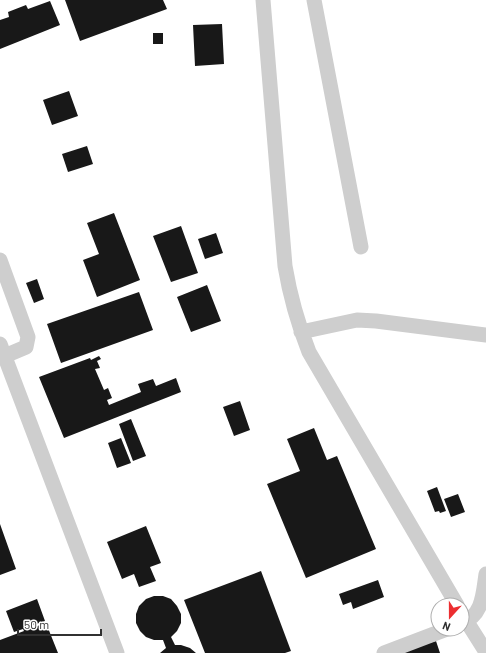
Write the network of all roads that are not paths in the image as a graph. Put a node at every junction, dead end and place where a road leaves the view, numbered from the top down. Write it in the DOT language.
graph roads {
  1 [pos="263,0"];
  2 [pos="314,0"];
  3 [pos="361,246"];
  4 [pos="0,260"];
  5 [pos="301,332"];
  6 [pos="486,335"];
  7 [pos="1,353"];
  8 [pos="486,574"];
  9 [pos="452,597"];
  10 [pos="470,617"];
  11 [pos="470,628"];
  12 [pos="430,635"];
  13 [pos="486,652"];
  14 [pos="117,653"];
  15 [pos="384,653"];
  1 -- 5 [label="street"];
  2 -- 3 [label="street"];
  4 -- 7 [label="street"];
  5 -- 6 [label="street"];
  5 -- 9 [label="street"];
  7 -- 14 [label="street"];
  8 -- 10 [label="street"];
  11 -- 13 [label="street"];
  12 -- 15 [label="street"];
}
